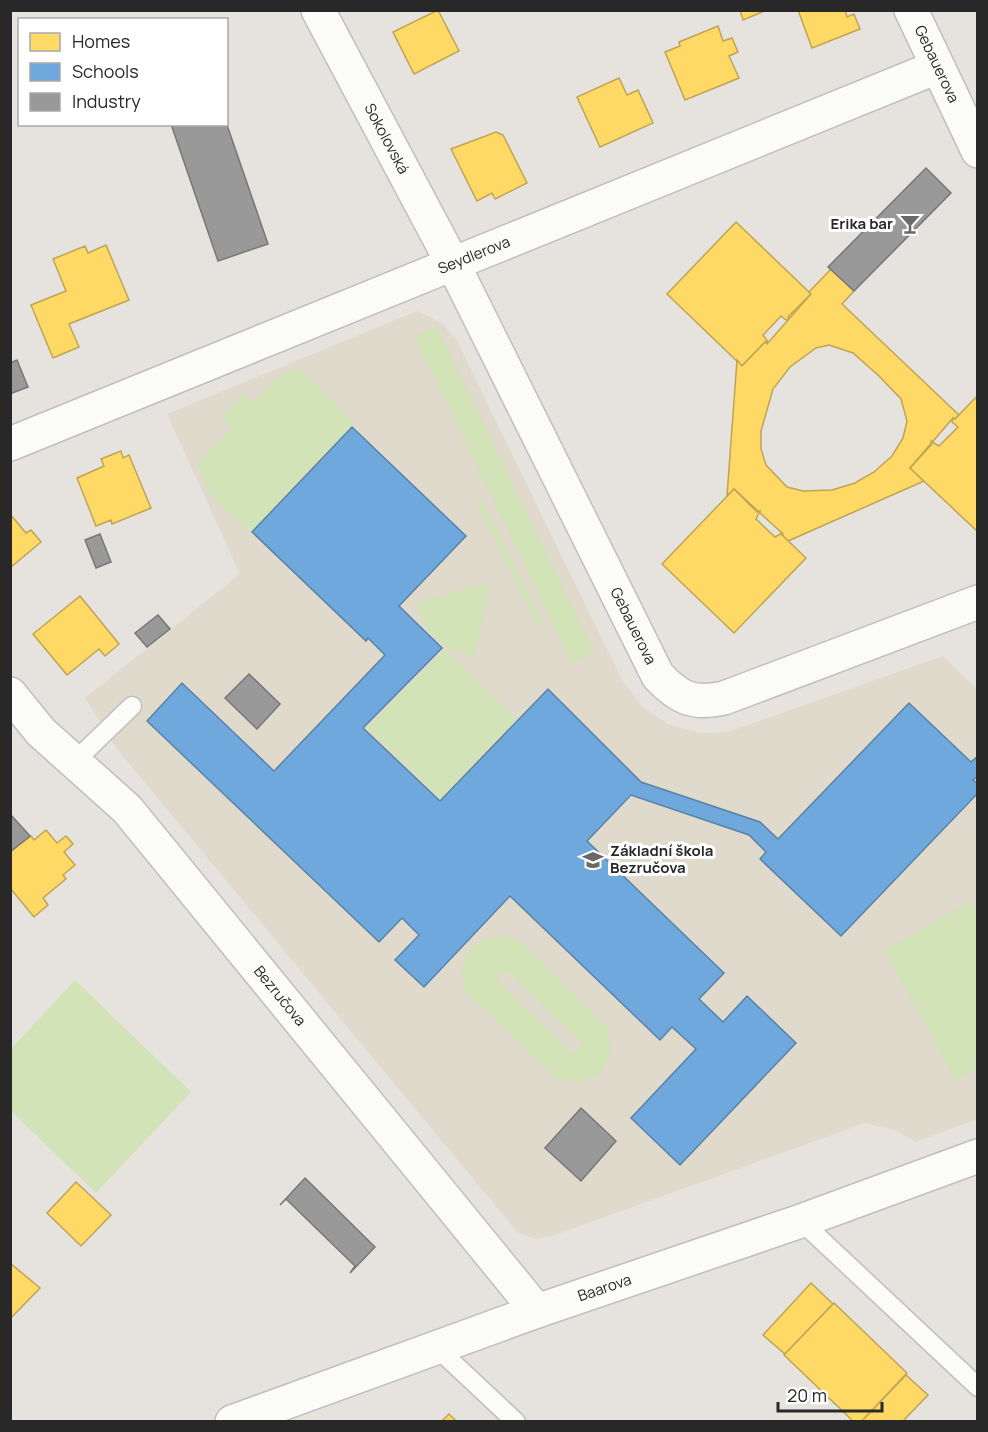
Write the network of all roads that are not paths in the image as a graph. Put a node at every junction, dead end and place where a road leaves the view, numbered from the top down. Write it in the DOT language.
graph roads {
  1 [pos="318,10"];
  2 [pos="911,10"];
  3 [pos="937,67"];
  4 [pos="978,151"];
  5 [pos="454,266"];
  6 [pos="10,444"];
  7 [pos="978,602"];
  8 [pos="10,694"];
  9 [pos="132,706"];
  10 [pos="75,761"];
  11 [pos="978,1156"];
  12 [pos="801,1221"];
  13 [pos="537,1311"];
  14 [pos="436,1347"];
  15 [pos="978,1387"];
  16 [pos="232,1422"];
  17 [pos="516,1422"];
  1 -- 5 [label="street, Sokolovská"];
  2 -- 3 [label="street, Gebauerova"];
  3 -- 4 [label="street, Gebauerova"];
  3 -- 5 [label="street, Seydlerova"];
  5 -- 6 [label="street, Seydlerova"];
  5 -- 7 [label="street, Gebauerova"];
  8 -- 10 [label="street, Bezručova"];
  9 -- 10 [label="lane"];
  10 -- 13 [label="street, Bezručova"];
  11 -- 12 [label="street, Baarova"];
  12 -- 13 [label="street, Baarova"];
  12 -- 15 [label="lane"];
  13 -- 14 [label="street, Baarova"];
  14 -- 16 [label="street, Baarova"];
  14 -- 17 [label="lane"];
}
